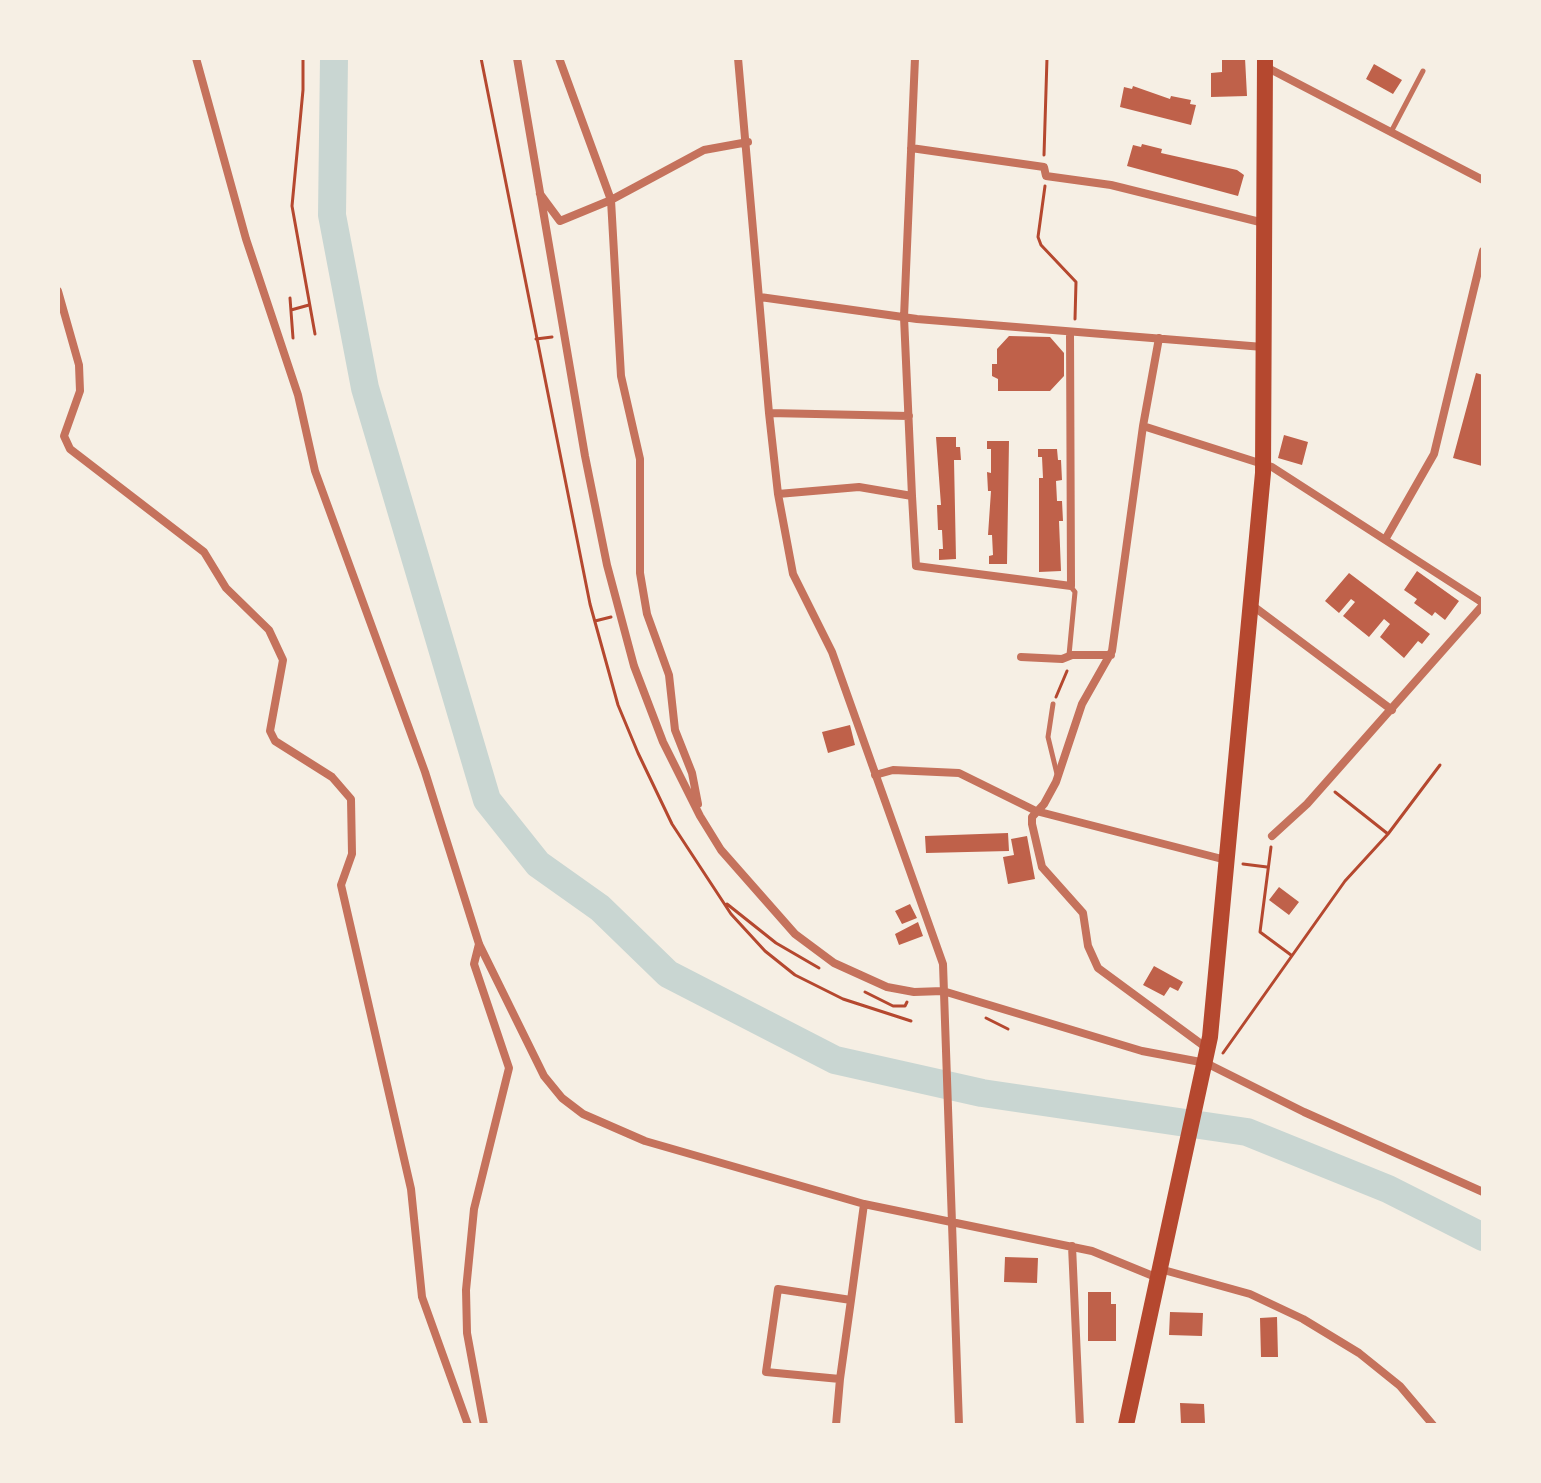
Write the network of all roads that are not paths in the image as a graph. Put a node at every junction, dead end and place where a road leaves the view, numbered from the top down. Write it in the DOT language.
graph roads {
  1 [pos="196,58"];
  2 [pos="517,58"];
  3 [pos="559,58"];
  4 [pos="738,58"];
  5 [pos="915,58"];
  6 [pos="1266,62"];
  7 [pos="1423,71"];
  8 [pos="1391,132"];
  9 [pos="748,142"];
  10 [pos="911,148"];
  11 [pos="1483,180"];
  12 [pos="538,191"];
  13 [pos="611,200"];
  14 [pos="1264,223"];
  15 [pos="1483,251"];
  16 [pos="58,291"];
  17 [pos="760,297"];
  18 [pos="904,317"];
  19 [pos="1073,329"];
  20 [pos="1159,338"];
  21 [pos="1263,347"];
  22 [pos="769,413"];
  23 [pos="909,416"];
  24 [pos="1143,426"];
  25 [pos="1263,463"];
  26 [pos="778,494"];
  27 [pos="912,496"];
  28 [pos="1386,538"];
  29 [pos="1071,586"];
  30 [pos="1483,604"];
  31 [pos="1253,606"];
  32 [pos="1111,655"];
  33 [pos="1021,657"];
  34 [pos="1070,659"];
  35 [pos="1053,704"];
  36 [pos="1392,710"];
  37 [pos="875,775"];
  38 [pos="1058,775"];
  39 [pos="1036,811"];
  40 [pos="700,816"];
  41 [pos="1272,836"];
  42 [pos="1227,860"];
  43 [pos="479,944"];
  44 [pos="943,991"];
  45 [pos="1207,1056"];
  46 [pos="1483,1192"];
  47 [pos="864,1204"];
  48 [pos="952,1223"];
  49 [pos="1072,1246"];
  50 [pos="1160,1269"];
  51 [pos="851,1300"];
  52 [pos="840,1379"];
  53 [pos="468,1425"];
  54 [pos="484,1425"];
  55 [pos="836,1425"];
  56 [pos="959,1425"];
  57 [pos="1080,1425"];
  58 [pos="1126,1425"];
  59 [pos="1433,1425"];
  1 -- 43 [label="street"];
  2 -- 12 [label="street"];
  3 -- 13 [label="street"];
  4 -- 9 [label="street"];
  5 -- 10 [label="street"];
  6 -- 8 [label="street"];
  6 -- 14 [label="highway"];
  7 -- 8 [label="lane"];
  8 -- 11 [label="street"];
  9 -- 13 [label="street"];
  9 -- 17 [label="street"];
  10 -- 14 [label="street"];
  10 -- 18 [label="street"];
  12 -- 13 [label="street"];
  12 -- 40 [label="street"];
  13 -- 40 [label="street"];
  14 -- 21 [label="highway"];
  15 -- 28 [label="street"];
  16 -- 53 [label="street"];
  17 -- 18 [label="street"];
  17 -- 22 [label="street"];
  18 -- 19 [label="street"];
  18 -- 23 [label="street"];
  19 -- 20 [label="street"];
  19 -- 29 [label="street"];
  20 -- 21 [label="street"];
  20 -- 24 [label="street"];
  21 -- 25 [label="highway"];
  22 -- 23 [label="street"];
  22 -- 26 [label="street"];
  23 -- 27 [label="street"];
  24 -- 25 [label="street"];
  24 -- 32 [label="street"];
  25 -- 28 [label="street"];
  25 -- 31 [label="highway"];
  26 -- 27 [label="street"];
  26 -- 37 [label="street"];
  27 -- 29 [label="street"];
  28 -- 30 [label="street"];
  29 -- 34 [label="lane"];
  30 -- 36 [label="street"];
  31 -- 36 [label="street"];
  31 -- 42 [label="highway"];
  32 -- 34 [label="street"];
  32 -- 38 [label="street"];
  33 -- 34 [label="street"];
  35 -- 38 [label="lane"];
  36 -- 41 [label="street"];
  37 -- 39 [label="street"];
  37 -- 44 [label="street"];
  38 -- 39 [label="street"];
  39 -- 42 [label="street"];
  39 -- 45 [label="street"];
  40 -- 44 [label="street"];
  42 -- 45 [label="highway"];
  43 -- 47 [label="street"];
  43 -- 54 [label="street"];
  44 -- 45 [label="street"];
  44 -- 48 [label="street"];
  45 -- 46 [label="street"];
  45 -- 50 [label="highway"];
  47 -- 48 [label="street"];
  47 -- 51 [label="street"];
  48 -- 49 [label="street"];
  48 -- 56 [label="street"];
  49 -- 50 [label="street"];
  49 -- 57 [label="street"];
  50 -- 58 [label="highway"];
  50 -- 59 [label="street"];
  51 -- 52 [label="street"];
  51 -- 52 [label="street"];
  52 -- 55 [label="street"];
}
